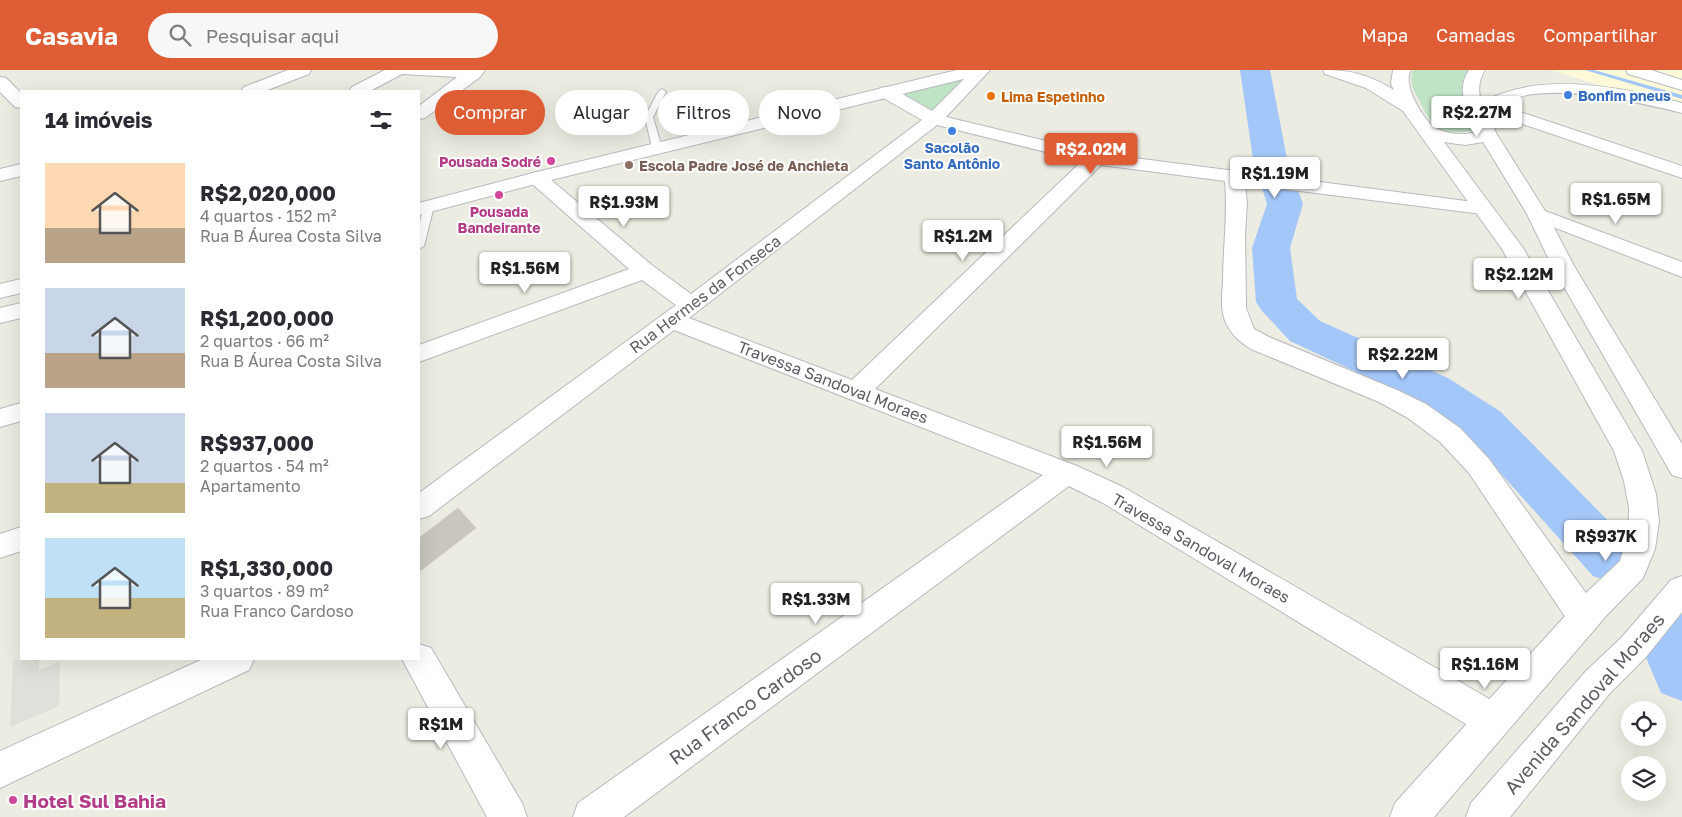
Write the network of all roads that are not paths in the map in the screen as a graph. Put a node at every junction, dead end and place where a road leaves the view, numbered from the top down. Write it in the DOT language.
graph roads {
  1 [pos="303,70"];
  2 [pos="397,70"];
  3 [pos="405,70"];
  4 [pos="980,70"];
  5 [pos="1331,70"];
  6 [pos="1402,70"];
  7 [pos="1477,70"];
  8 [pos="1634,70"];
  9 [pos="476,71"];
  10 [pos="0,82"];
  11 [pos="1682,85"];
  12 [pos="253,90"];
  13 [pos="360,90"];
  14 [pos="886,92"];
  15 [pos="658,100"];
  16 [pos="20,102"];
  17 [pos="1410,107"];
  18 [pos="1682,108"];
  19 [pos="420,113"];
  20 [pos="934,119"];
  21 [pos="1485,120"];
  22 [pos="1426,130"];
  23 [pos="657,148"];
  24 [pos="1096,159"];
  25 [pos="1448,160"];
  26 [pos="1507,165"];
  27 [pos="20,170"];
  28 [pos="1682,172"];
  29 [pos="0,175"];
  30 [pos="537,178"];
  31 [pos="1245,178"];
  32 [pos="424,208"];
  33 [pos="1482,208"];
  34 [pos="1537,214"];
  35 [pos="420,238"];
  36 [pos="1682,270"];
  37 [pos="646,271"];
  38 [pos="20,286"];
  39 [pos="0,291"];
  40 [pos="20,310"];
  41 [pos="681,312"];
  42 [pos="0,316"];
  43 [pos="420,354"];
  44 [pos="857,391"];
  45 [pos="20,412"];
  46 [pos="0,418"];
  47 [pos="1682,468"];
  48 [pos="1068,473"];
  49 [pos="420,507"];
  50 [pos="20,539"];
  51 [pos="0,546"];
  52 [pos="1677,598"];
  53 [pos="1584,617"];
  54 [pos="235,660"];
  55 [pos="419,660"];
  56 [pos="1492,720"];
  57 [pos="0,770"];
  58 [pos="508,817"];
  59 [pos="592,817"];
  60 [pos="1409,817"];
  61 [pos="1485,817"];
  1 -- 12 [label="street"];
  2 -- 13 [label="street"];
  3 -- 9 [label="street"];
  4 -- 14 [label="street"];
  4 -- 20 [label="street, Rua Hermes da Fonseca"];
  5 -- 17 [label="street"];
  6 -- 17 [label="street"];
  7 -- 21 [label="street"];
  8 -- 11 [label="street"];
  9 -- 19 [label="street"];
  10 -- 16 [label="street"];
  14 -- 20 [label="street"];
  14 -- 23 [label="street"];
  15 -- 23 [label="lane"];
  17 -- 22 [label="street"];
  18 -- 21 [label="street"];
  20 -- 24 [label="street"];
  20 -- 41 [label="street, Rua Hermes da Fonseca"];
  21 -- 22 [label="street"];
  21 -- 26 [label="street"];
  21 -- 28 [label="street"];
  22 -- 25 [label="street"];
  23 -- 30 [label="street"];
  24 -- 31 [label="street"];
  24 -- 44 [label="street"];
  25 -- 26 [label="street"];
  25 -- 33 [label="street"];
  26 -- 34 [label="street"];
  27 -- 29 [label="street"];
  30 -- 32 [label="street"];
  30 -- 37 [label="street, Travessa Sandoval Moraes"];
  31 -- 33 [label="street"];
  31 -- 53 [label="street"];
  32 -- 35 [label="lane"];
  33 -- 53 [label="street"];
  34 -- 36 [label="street"];
  34 -- 47 [label="street"];
  37 -- 41 [label="street, Travessa Sandoval Moraes"];
  37 -- 43 [label="street"];
  38 -- 39 [label="street"];
  40 -- 42 [label="street"];
  41 -- 44 [label="street, Travessa Sandoval Moraes"];
  41 -- 49 [label="street, Rua Hermes da Fonseca"];
  44 -- 48 [label="street, Travessa Sandoval Moraes"];
  45 -- 46 [label="street"];
  48 -- 56 [label="street, Travessa Sandoval Moraes"];
  48 -- 59 [label="street, Rua Franco Cardoso"];
  50 -- 51 [label="street"];
  52 -- 61 [label="street, Avenida Sandoval Moraes"];
  53 -- 56 [label="street"];
  54 -- 57 [label="street"];
  55 -- 58 [label="street"];
  56 -- 60 [label="street"];
}
